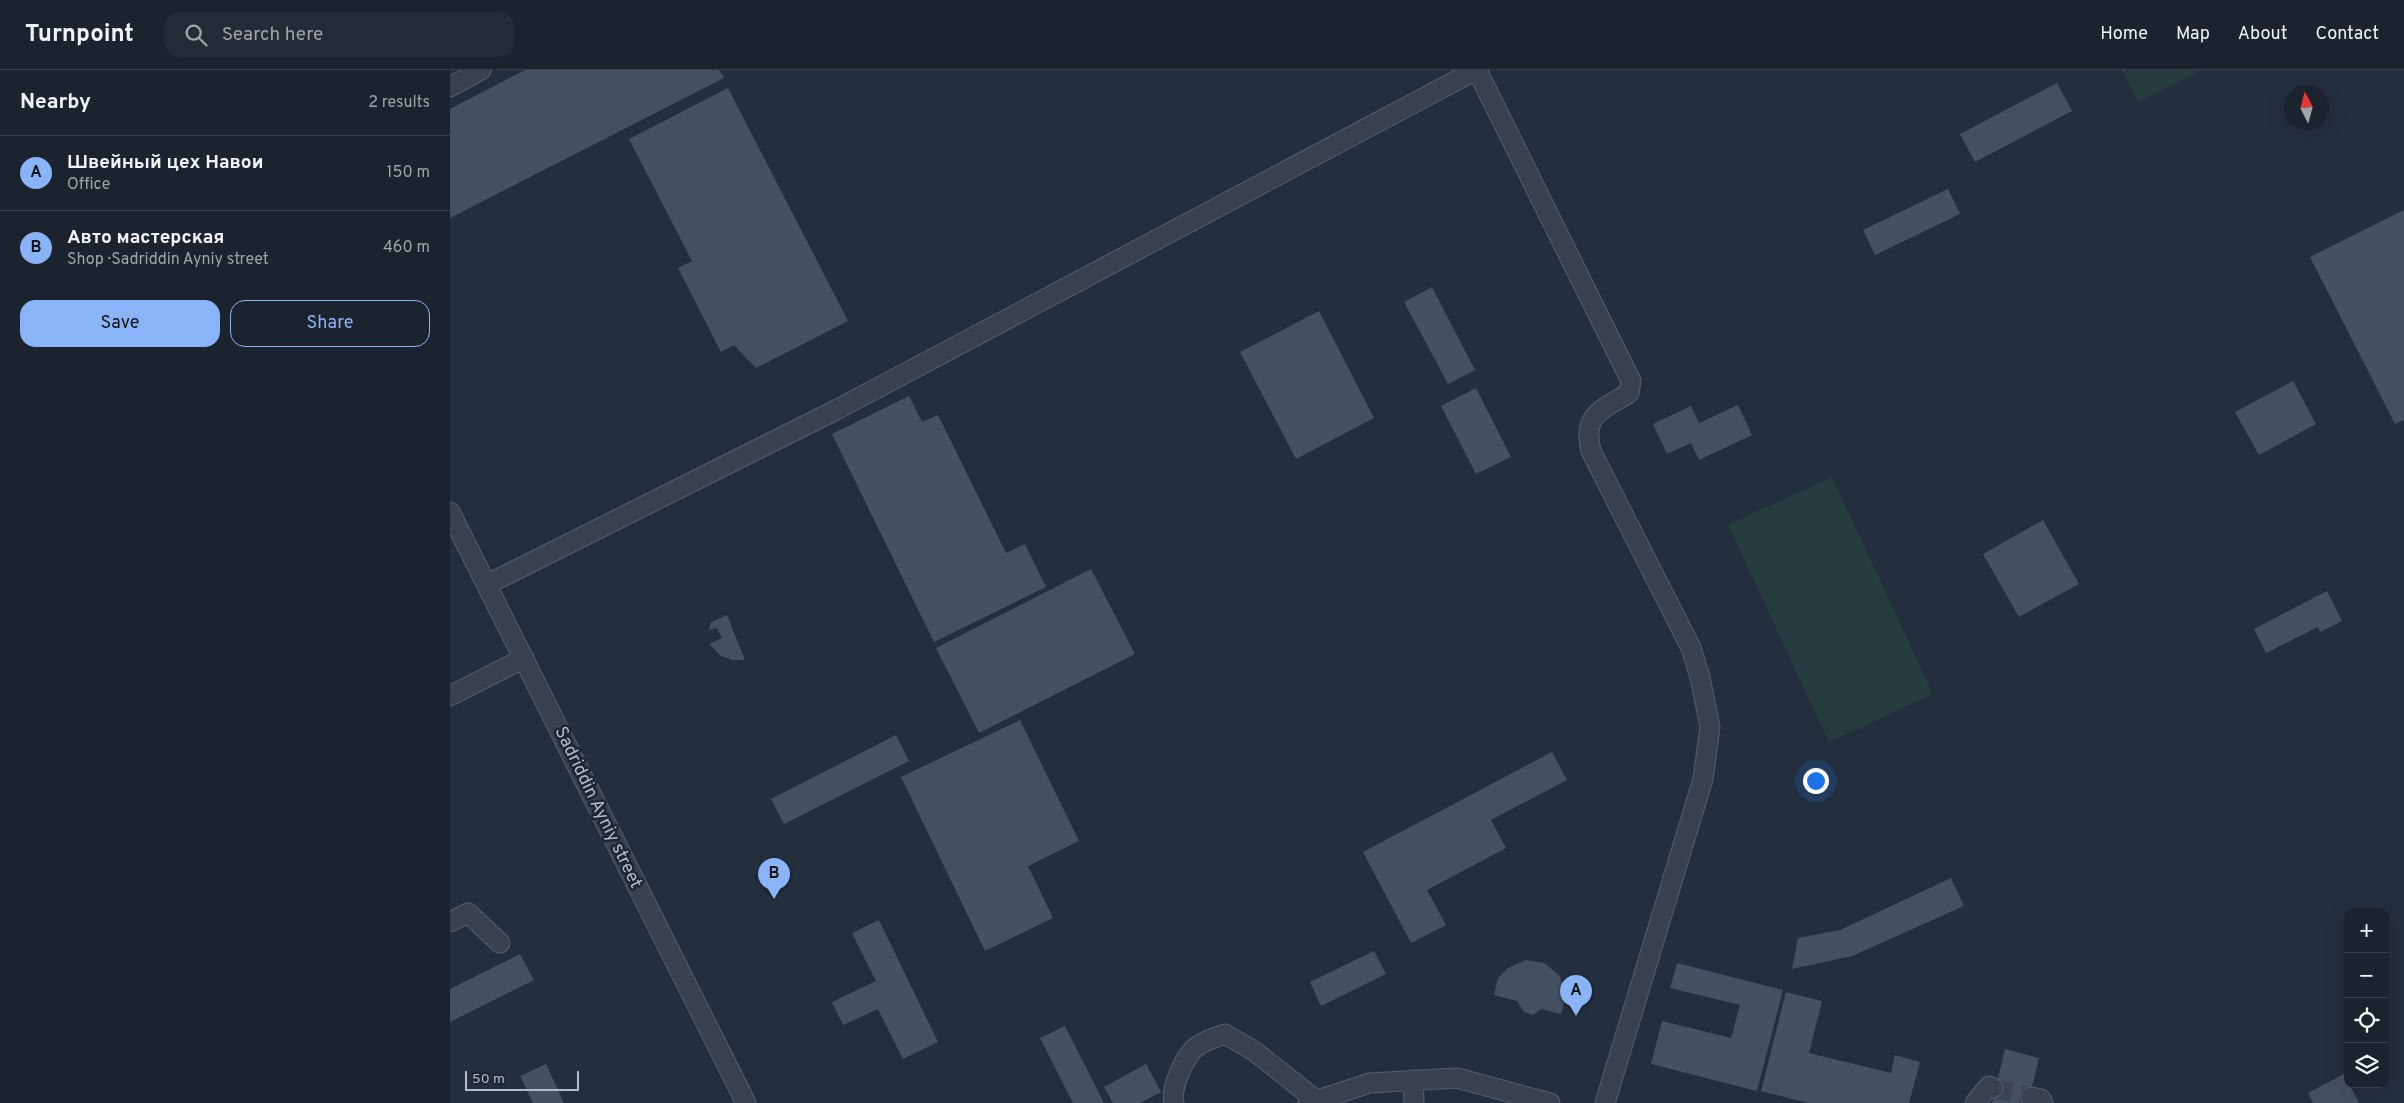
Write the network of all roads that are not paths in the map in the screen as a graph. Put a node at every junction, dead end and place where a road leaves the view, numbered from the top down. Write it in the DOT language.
graph roads {
  1 [pos="481,70"];
  2 [pos="1476,70"];
  3 [pos="450,87"];
  4 [pos="450,512"];
  5 [pos="488,584"];
  6 [pos="524,658"];
  7 [pos="450,696"];
  8 [pos="450,922"];
  9 [pos="500,943"];
  10 [pos="1413,1080"];
  11 [pos="1993,1088"];
  12 [pos="1312,1101"];
  13 [pos="746,1103"];
  14 [pos="1174,1103"];
  15 [pos="1414,1103"];
  16 [pos="1550,1103"];
  17 [pos="1606,1103"];
  18 [pos="1975,1103"];
  1 -- 3 [label="street"];
  2 -- 5 [label="street"];
  2 -- 17 [label="street"];
  4 -- 5 [label="street, Sadriddin Ayniy street"];
  5 -- 6 [label="street, Sadriddin Ayniy street"];
  6 -- 7 [label="street"];
  6 -- 13 [label="street, Sadriddin Ayniy street"];
  8 -- 9 [label="street"];
  10 -- 12 [label="street"];
  10 -- 15 [label="street"];
  10 -- 16 [label="street"];
  11 -- 18 [label="street"];
  12 -- 14 [label="street"];
}
